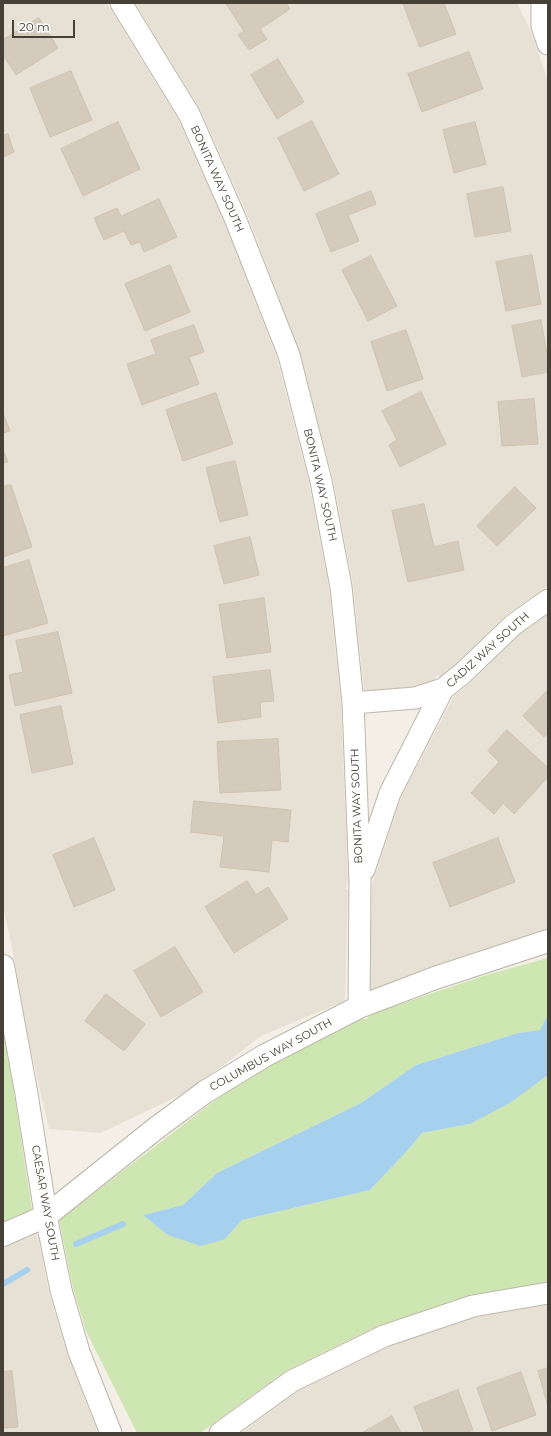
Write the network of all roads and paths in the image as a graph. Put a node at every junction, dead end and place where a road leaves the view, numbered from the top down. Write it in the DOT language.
graph roads {
  1 [pos="121,3"];
  2 [pos="530,3"];
  3 [pos="542,3"];
  4 [pos="545,35"];
  5 [pos="548,600"];
  6 [pos="443,690"];
  7 [pos="353,703"];
  8 [pos="360,882"];
  9 [pos="548,941"];
  10 [pos="3,966"];
  11 [pos="359,1007"];
  12 [pos="46,1216"];
  13 [pos="3,1235"];
  14 [pos="548,1293"];
  15 [pos="111,1433"];
  16 [pos="220,1433"];
  1 -- 7 [label="street, BONITA WAY SOUTH"];
  2 -- 4 [label="street"];
  3 -- 4 [label="street"];
  5 -- 6 [label="street, CADIZ WAY SOUTH"];
  6 -- 7 [label="street, CADIZ WAY SOUTH"];
  6 -- 8 [label="street"];
  7 -- 8 [label="street, BONITA WAY SOUTH"];
  8 -- 11 [label="street, BONITA WAY SOUTH"];
  9 -- 11 [label="street, COLUMBUS WAY SOUTH"];
  10 -- 12 [label="street, CAESAR WAY SOUTH"];
  11 -- 12 [label="street, COLUMBUS WAY SOUTH"];
  12 -- 13 [label="street, COLUMBUS WAY SOUTH"];
  12 -- 15 [label="street, CAESAR WAY SOUTH"];
  14 -- 16 [label="street"];
}
